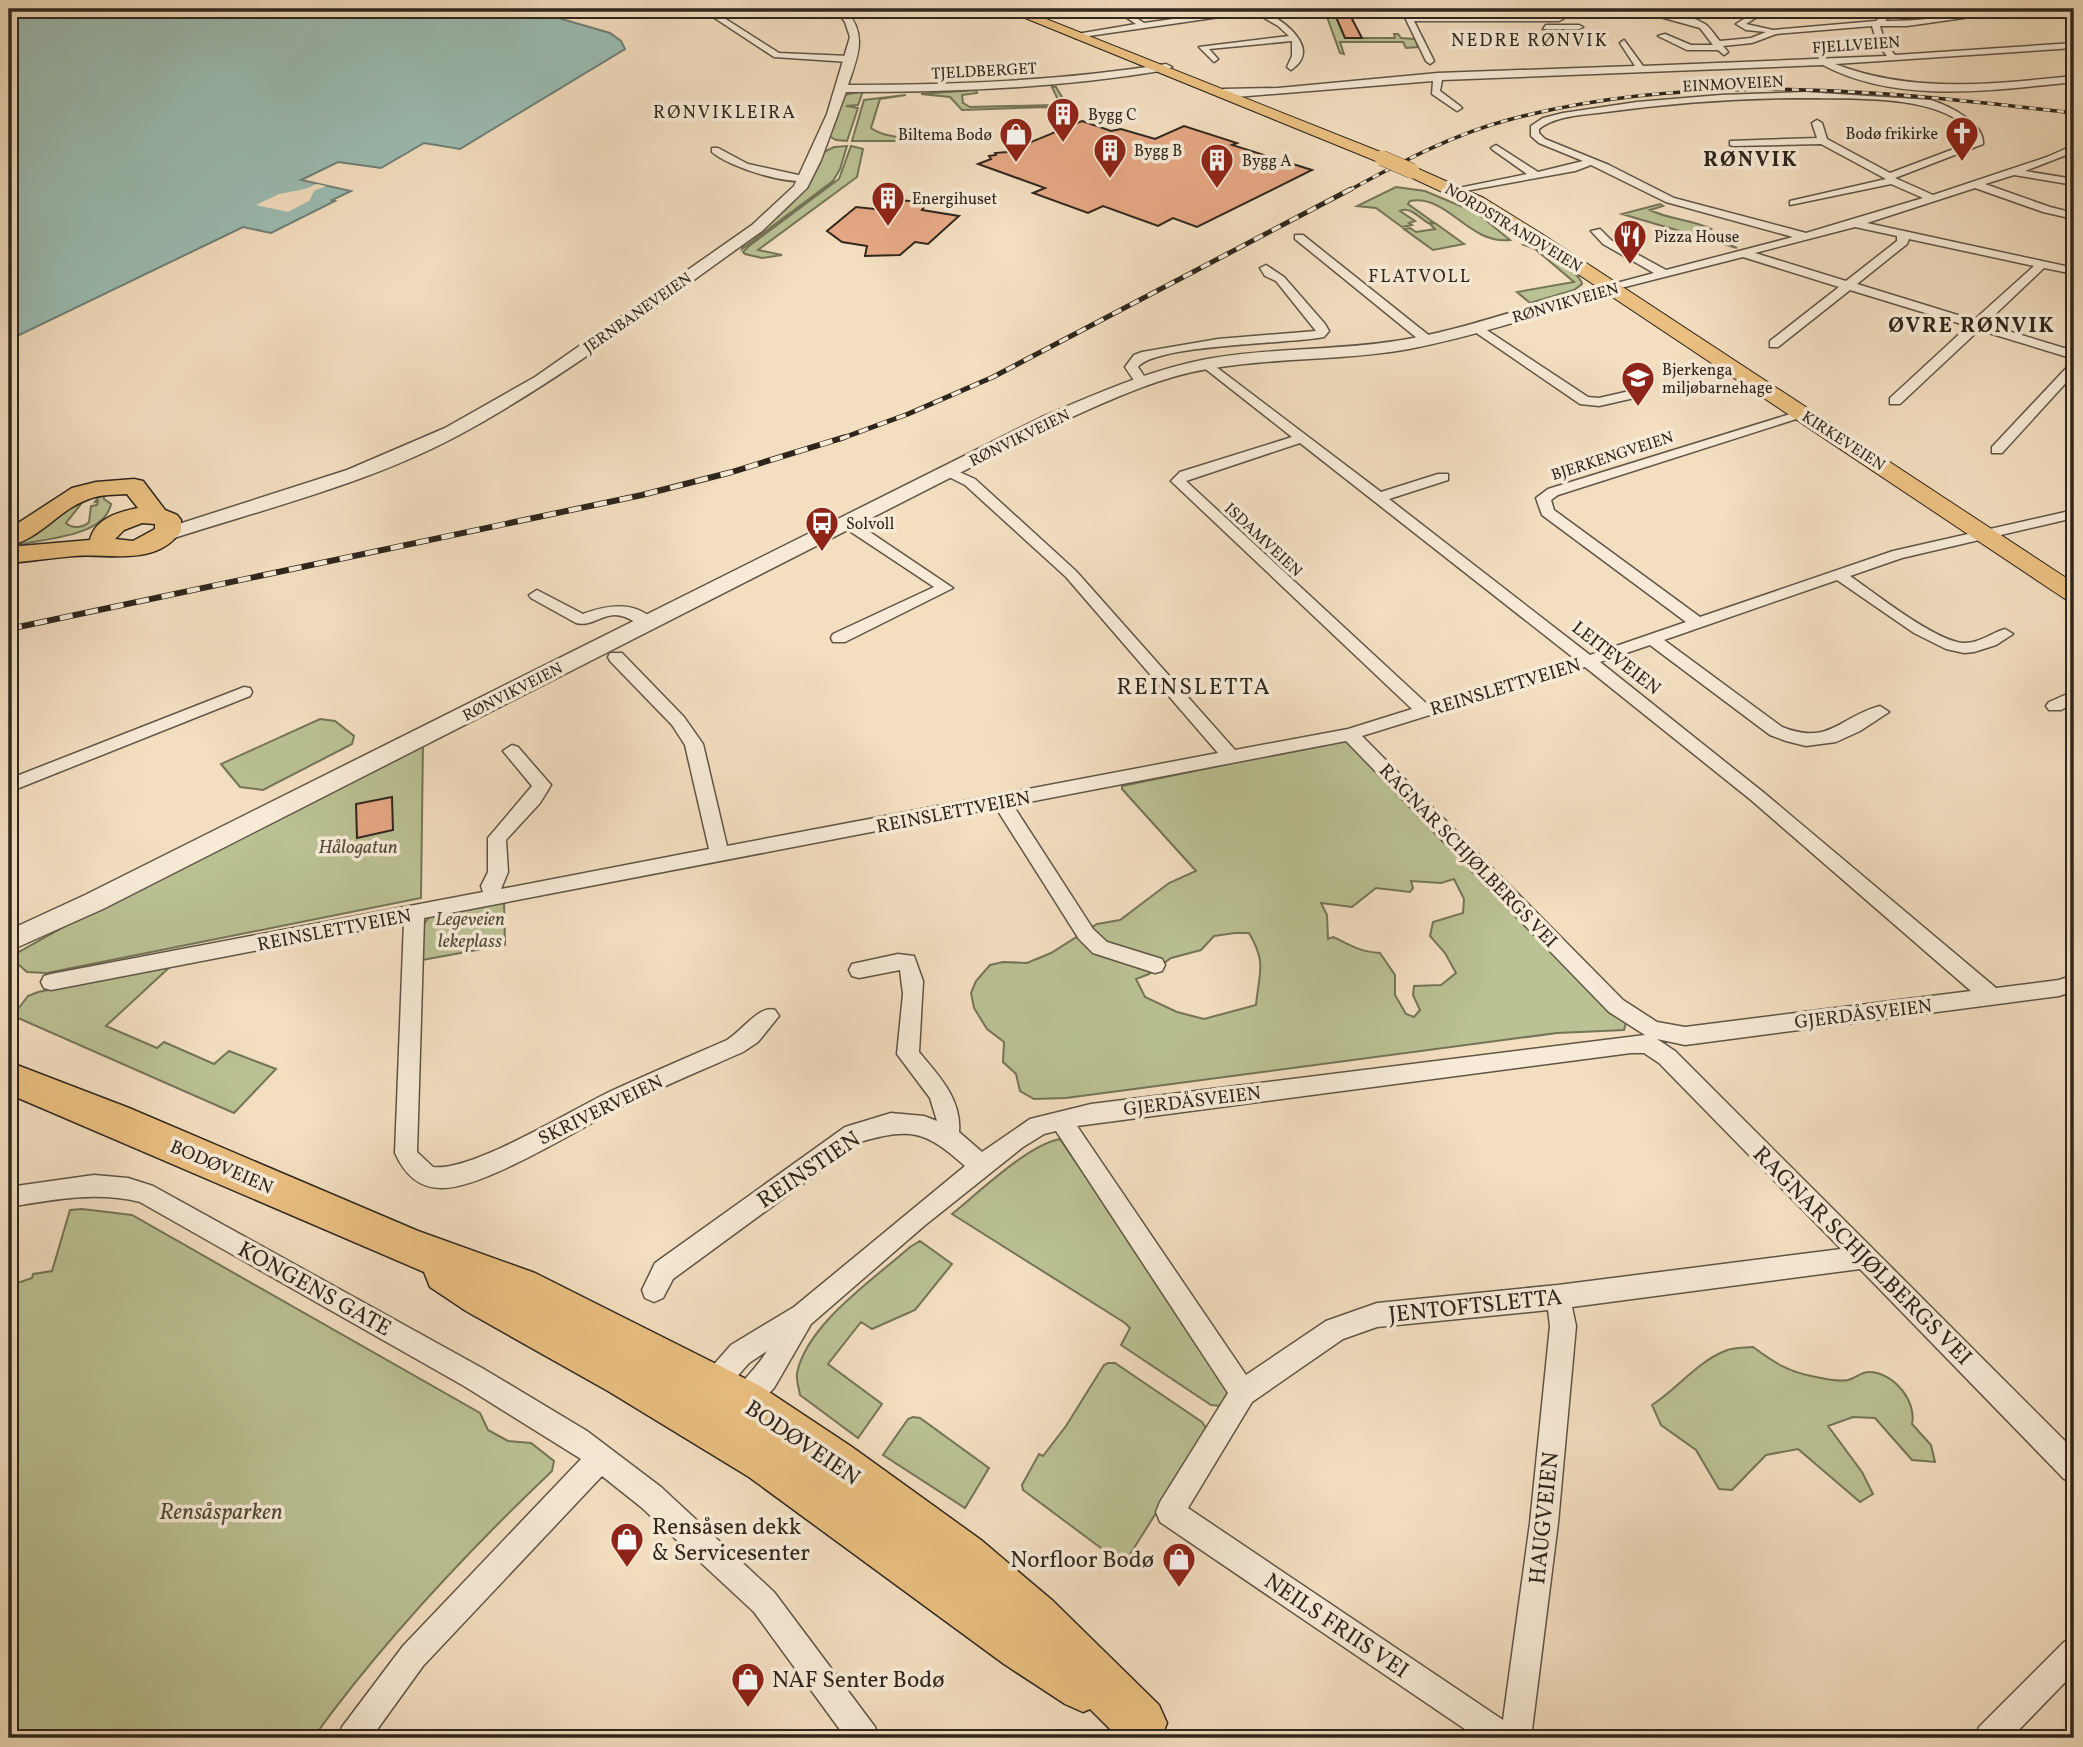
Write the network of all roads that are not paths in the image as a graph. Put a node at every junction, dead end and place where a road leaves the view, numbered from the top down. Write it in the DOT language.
graph roads {
  1 [pos="705,9"];
  2 [pos="840,9"];
  3 [pos="1010,9"];
  4 [pos="1118,9"];
  5 [pos="1255,9"];
  6 [pos="1261,9"];
  7 [pos="1403,9"];
  8 [pos="1641,9"];
  9 [pos="1893,9"];
  10 [pos="2023,9"];
  11 [pos="2061,9"];
  12 [pos="1764,10"];
  13 [pos="2074,10"];
  14 [pos="1408,19"];
  15 [pos="1512,19"];
  16 [pos="1559,19"];
  17 [pos="1877,23"];
  18 [pos="1141,24"];
  19 [pos="1579,27"];
  20 [pos="1786,31"];
  21 [pos="1075,35"];
  22 [pos="1662,36"];
  23 [pos="1295,38"];
  24 [pos="1624,43"];
  25 [pos="1718,45"];
  26 [pos="2074,46"];
  27 [pos="1893,58"];
  28 [pos="849,59"];
  29 [pos="1214,59"];
  30 [pos="1430,61"];
  31 [pos="1825,63"];
  32 [pos="1737,65"];
  33 [pos="1156,66"];
  34 [pos="1291,66"];
  35 [pos="1640,68"];
  36 [pos="1482,74"];
  37 [pos="1438,76"];
  38 [pos="2074,79"];
  39 [pos="1497,83"];
  40 [pos="840,89"];
  41 [pos="1228,93"];
  42 [pos="1457,108"];
  43 [pos="1817,123"];
  44 [pos="1823,141"];
  45 [pos="1733,143"];
  46 [pos="1496,148"];
  47 [pos="2074,148"];
  48 [pos="715,150"];
  49 [pos="2051,159"];
  50 [pos="1590,162"];
  51 [pos="2073,164"];
  52 [pos="2014,172"];
  53 [pos="1536,175"];
  54 [pos="807,178"];
  55 [pos="1890,179"];
  56 [pos="2074,182"];
  57 [pos="1975,184"];
  58 [pos="1454,190"];
  59 [pos="1932,198"];
  60 [pos="1794,203"];
  61 [pos="2074,216"];
  62 [pos="1855,225"];
  63 [pos="1596,231"];
  64 [pos="1903,236"];
  65 [pos="1299,237"];
  66 [pos="1807,237"];
  67 [pos="1745,254"];
  68 [pos="2042,264"];
  69 [pos="1266,268"];
  70 [pos="2074,271"];
  71 [pos="1665,274"];
  72 [pos="1849,285"];
  73 [pos="1613,287"];
  74 [pos="1977,325"];
  75 [pos="1476,327"];
  76 [pos="1427,340"];
  77 [pos="1774,344"];
  78 [pos="2074,355"];
  79 [pos="1207,364"];
  80 [pos="2074,367"];
  81 [pos="1142,382"];
  82 [pos="1638,393"];
  83 [pos="1895,401"];
  84 [pos="1805,414"];
  85 [pos="1301,438"];
  86 [pos="1997,450"];
  87 [pos="948,471"];
  88 [pos="1443,477"];
  89 [pos="134,486"];
  90 [pos="1378,498"];
  91 [pos="2074,514"];
  92 [pos="162,523"];
  93 [pos="847,523"];
  94 [pos="16,528"];
  95 [pos="112,533"];
  96 [pos="1984,533"];
  97 [pos="9,554"];
  98 [pos="1839,575"];
  99 [pos="2074,594"];
  100 [pos="537,595"];
  101 [pos="647,622"];
  102 [pos="1696,622"];
  103 [pos="2005,634"];
  104 [pos="839,638"];
  105 [pos="1651,638"];
  106 [pos="616,657"];
  107 [pos="1588,661"];
  108 [pos="244,692"];
  109 [pos="2074,696"];
  110 [pos="2054,706"];
  111 [pos="1424,711"];
  112 [pos="1880,712"];
  113 [pos="1350,734"];
  114 [pos="512,751"];
  115 [pos="1231,757"];
  116 [pos="9,786"];
  117 [pos="1001,801"];
  118 [pos="720,855"];
  119 [pos="494,898"];
  120 [pos="414,914"];
  121 [pos="36,930"];
  122 [pos="9,941"];
  123 [pos="9,952"];
  124 [pos="1154,965"];
  125 [pos="859,970"];
  126 [pos="51,982"];
  127 [pos="2074,983"];
  128 [pos="1991,996"];
  129 [pos="768,1016"];
  130 [pos="1650,1036"];
  131 [pos="17,1076"];
  132 [pos="1060,1119"];
  133 [pos="947,1136"];
  134 [pos="981,1165"];
  135 [pos="9,1197"];
  136 [pos="1866,1257"];
  137 [pos="654,1290"];
  138 [pos="1558,1297"];
  139 [pos="803,1315"];
  140 [pos="1243,1393"];
  141 [pos="720,1404"];
  142 [pos="600,1459"];
  143 [pos="2074,1469"];
  144 [pos="1170,1511"];
  145 [pos="2074,1652"];
  146 [pos="1151,1731"];
  147 [pos="353,1738"];
  148 [pos="864,1738"];
  149 [pos="1504,1738"];
  150 [pos="1516,1738"];
  151 [pos="1990,1738"];
  1 -- 28 [label="street"];
  2 -- 28 [label="street, JERNBANEVEIEN"];
  3 -- 21 [label="main road"];
  4 -- 18 [label="street"];
  5 -- 6 [label="street"];
  5 -- 18 [label="street"];
  5 -- 23 [label="street"];
  7 -- 14 [label="street"];
  8 -- 25 [label="street"];
  9 -- 17 [label="street"];
  10 -- 17 [label="street"];
  11 -- 13 [label="street"];
  12 -- 20 [label="street"];
  14 -- 15 [label="street"];
  14 -- 30 [label="street"];
  15 -- 16 [label="street"];
  15 -- 19 [label="street"];
  17 -- 20 [label="street"];
  17 -- 27 [label="street"];
  18 -- 21 [label="street"];
  20 -- 25 [label="street"];
  21 -- 33 [label="main road"];
  22 -- 25 [label="street"];
  23 -- 29 [label="street"];
  23 -- 34 [label="street"];
  24 -- 35 [label="street"];
  25 -- 32 [label="street"];
  26 -- 27 [label="street, FJELLVEIEN"];
  27 -- 31 [label="street, FJELLVEIEN"];
  28 -- 40 [label="street, JERNBANEVEIEN"];
  31 -- 32 [label="street, FJELLVEIEN"];
  31 -- 38 [label="street"];
  32 -- 35 [label="street, FJELLVEIEN"];
  33 -- 40 [label="street, TJELDBERGET"];
  33 -- 41 [label="main road"];
  35 -- 36 [label="street, FJELLVEIEN"];
  36 -- 37 [label="street, FJELLVEIEN"];
  36 -- 39 [label="street"];
  37 -- 41 [label="street, FJELLVEIEN"];
  37 -- 42 [label="street"];
  40 -- 54 [label="street, JERNBANEVEIEN"];
  41 -- 58 [label="main road, NORDSTRANDVEIEN, bridge"];
  43 -- 44 [label="street"];
  44 -- 45 [label="street"];
  44 -- 55 [label="street"];
  46 -- 53 [label="street"];
  47 -- 49 [label="street, RØNVIKVEIEN"];
  48 -- 54 [label="street"];
  49 -- 51 [label="street"];
  49 -- 52 [label="street, RØNVIKVEIEN"];
  50 -- 53 [label="street"];
  50 -- 55 [label="street, EINMOVEIEN"];
  50 -- 66 [label="street"];
  52 -- 56 [label="street"];
  52 -- 57 [label="street, RØNVIKVEIEN"];
  53 -- 58 [label="street"];
  54 -- 92 [label="street, JERNBANEVEIEN"];
  55 -- 59 [label="street"];
  55 -- 60 [label="street"];
  57 -- 59 [label="street, RØNVIKVEIEN"];
  57 -- 61 [label="street"];
  58 -- 73 [label="main road, NORDSTRANDVEIEN"];
  59 -- 62 [label="street, RØNVIKVEIEN"];
  62 -- 64 [label="street"];
  62 -- 66 [label="street, RØNVIKVEIEN"];
  63 -- 71 [label="street"];
  64 -- 68 [label="street"];
  64 -- 72 [label="street"];
  65 -- 76 [label="street"];
  66 -- 67 [label="street, RØNVIKVEIEN"];
  67 -- 71 [label="street, RØNVIKVEIEN"];
  67 -- 72 [label="street"];
  68 -- 70 [label="street"];
  68 -- 74 [label="street"];
  69 -- 81 [label="street"];
  71 -- 73 [label="street, RØNVIKVEIEN"];
  72 -- 74 [label="street"];
  72 -- 77 [label="street"];
  73 -- 75 [label="street, RØNVIKVEIEN"];
  73 -- 84 [label="main road, KIRKEVEIEN"];
  74 -- 78 [label="street"];
  74 -- 83 [label="street"];
  75 -- 76 [label="street, RØNVIKVEIEN"];
  75 -- 82 [label="street"];
  76 -- 79 [label="street, RØNVIKVEIEN"];
  79 -- 81 [label="street, RØNVIKVEIEN"];
  79 -- 85 [label="street, LEITEVEIEN"];
  80 -- 86 [label="street"];
  81 -- 87 [label="street, RØNVIKVEIEN"];
  84 -- 96 [label="main road, KIRKEVEIEN"];
  84 -- 102 [label="street, BJERKENGVEIEN"];
  85 -- 90 [label="street, LEITEVEIEN"];
  85 -- 111 [label="street, ISDAMVEIEN"];
  87 -- 93 [label="street, RØNVIKVEIEN"];
  87 -- 115 [label="street"];
  88 -- 90 [label="street"];
  89 -- 92 [label="highway"];
  89 -- 94 [label="highway"];
  89 -- 95 [label="highway"];
  90 -- 107 [label="street, LEITEVEIEN"];
  91 -- 96 [label="street, REINSLETTVEIEN"];
  92 -- 95 [label="highway, JERNBANEVEIEN"];
  93 -- 101 [label="street, RØNVIKVEIEN"];
  93 -- 104 [label="street"];
  95 -- 97 [label="highway, JERNBANEVEIEN"];
  96 -- 98 [label="street, REINSLETTVEIEN"];
  96 -- 99 [label="main road, KIRKEVEIEN"];
  98 -- 102 [label="street, REINSLETTVEIEN"];
  98 -- 103 [label="street"];
  100 -- 101 [label="street"];
  101 -- 121 [label="street, RØNVIKVEIEN"];
  102 -- 105 [label="street, REINSLETTVEIEN"];
  105 -- 107 [label="street, REINSLETTVEIEN"];
  105 -- 112 [label="street"];
  106 -- 118 [label="street"];
  107 -- 111 [label="street, REINSLETTVEIEN"];
  107 -- 128 [label="street, LEITEVEIEN"];
  108 -- 116 [label="street"];
  109 -- 110 [label="street"];
  111 -- 113 [label="street, REINSLETTVEIEN"];
  113 -- 115 [label="street, REINSLETTVEIEN"];
  113 -- 130 [label="street, RAGNAR SCHJØLBERGS VEI"];
  114 -- 119 [label="street"];
  115 -- 117 [label="street, REINSLETTVEIEN"];
  117 -- 118 [label="street, REINSLETTVEIEN"];
  117 -- 124 [label="street"];
  118 -- 119 [label="street, REINSLETTVEIEN"];
  119 -- 120 [label="street, REINSLETTVEIEN"];
  120 -- 126 [label="street, REINSLETTVEIEN"];
  120 -- 129 [label="street, SKRIVERVEIEN"];
  121 -- 122 [label="street, RØNVIKVEIEN"];
  121 -- 123 [label="street, RØNVIKVEIEN"];
  125 -- 133 [label="street"];
  127 -- 128 [label="street, GJERDÅSVEIEN"];
  128 -- 130 [label="street, GJERDÅSVEIEN"];
  130 -- 132 [label="street, GJERDÅSVEIEN"];
  130 -- 136 [label="street, RAGNAR SCHJØLBERGS VEI"];
  131 -- 141 [label="highway, BODØVEIEN"];
  132 -- 134 [label="street, GJERDÅSVEIEN"];
  132 -- 140 [label="street"];
  133 -- 134 [label="street, REINSTIEN"];
  133 -- 137 [label="street, REINSTIEN"];
  134 -- 139 [label="street, GJERDÅSVEIEN"];
  135 -- 142 [label="street, KONGENS GATE"];
  136 -- 138 [label="street, JENTOFTSLETTA"];
  136 -- 143 [label="street, RAGNAR SCHJØLBERGS VEI"];
  138 -- 140 [label="street, JENTOFTSLETTA"];
  138 -- 150 [label="street, HAUGVEIEN"];
  139 -- 141 [label="street, GJERDÅSVEIEN"];
  139 -- 141 [label="street, GJERDÅSVEIEN"];
  140 -- 144 [label="street, JENTOFTSLETTA"];
  141 -- 146 [label="highway, BODØVEIEN"];
  142 -- 147 [label="street"];
  142 -- 148 [label="street, KONGENS GATE"];
  144 -- 149 [label="street, NEILS FRIIS VEI"];
  145 -- 151 [label="street"];
}
